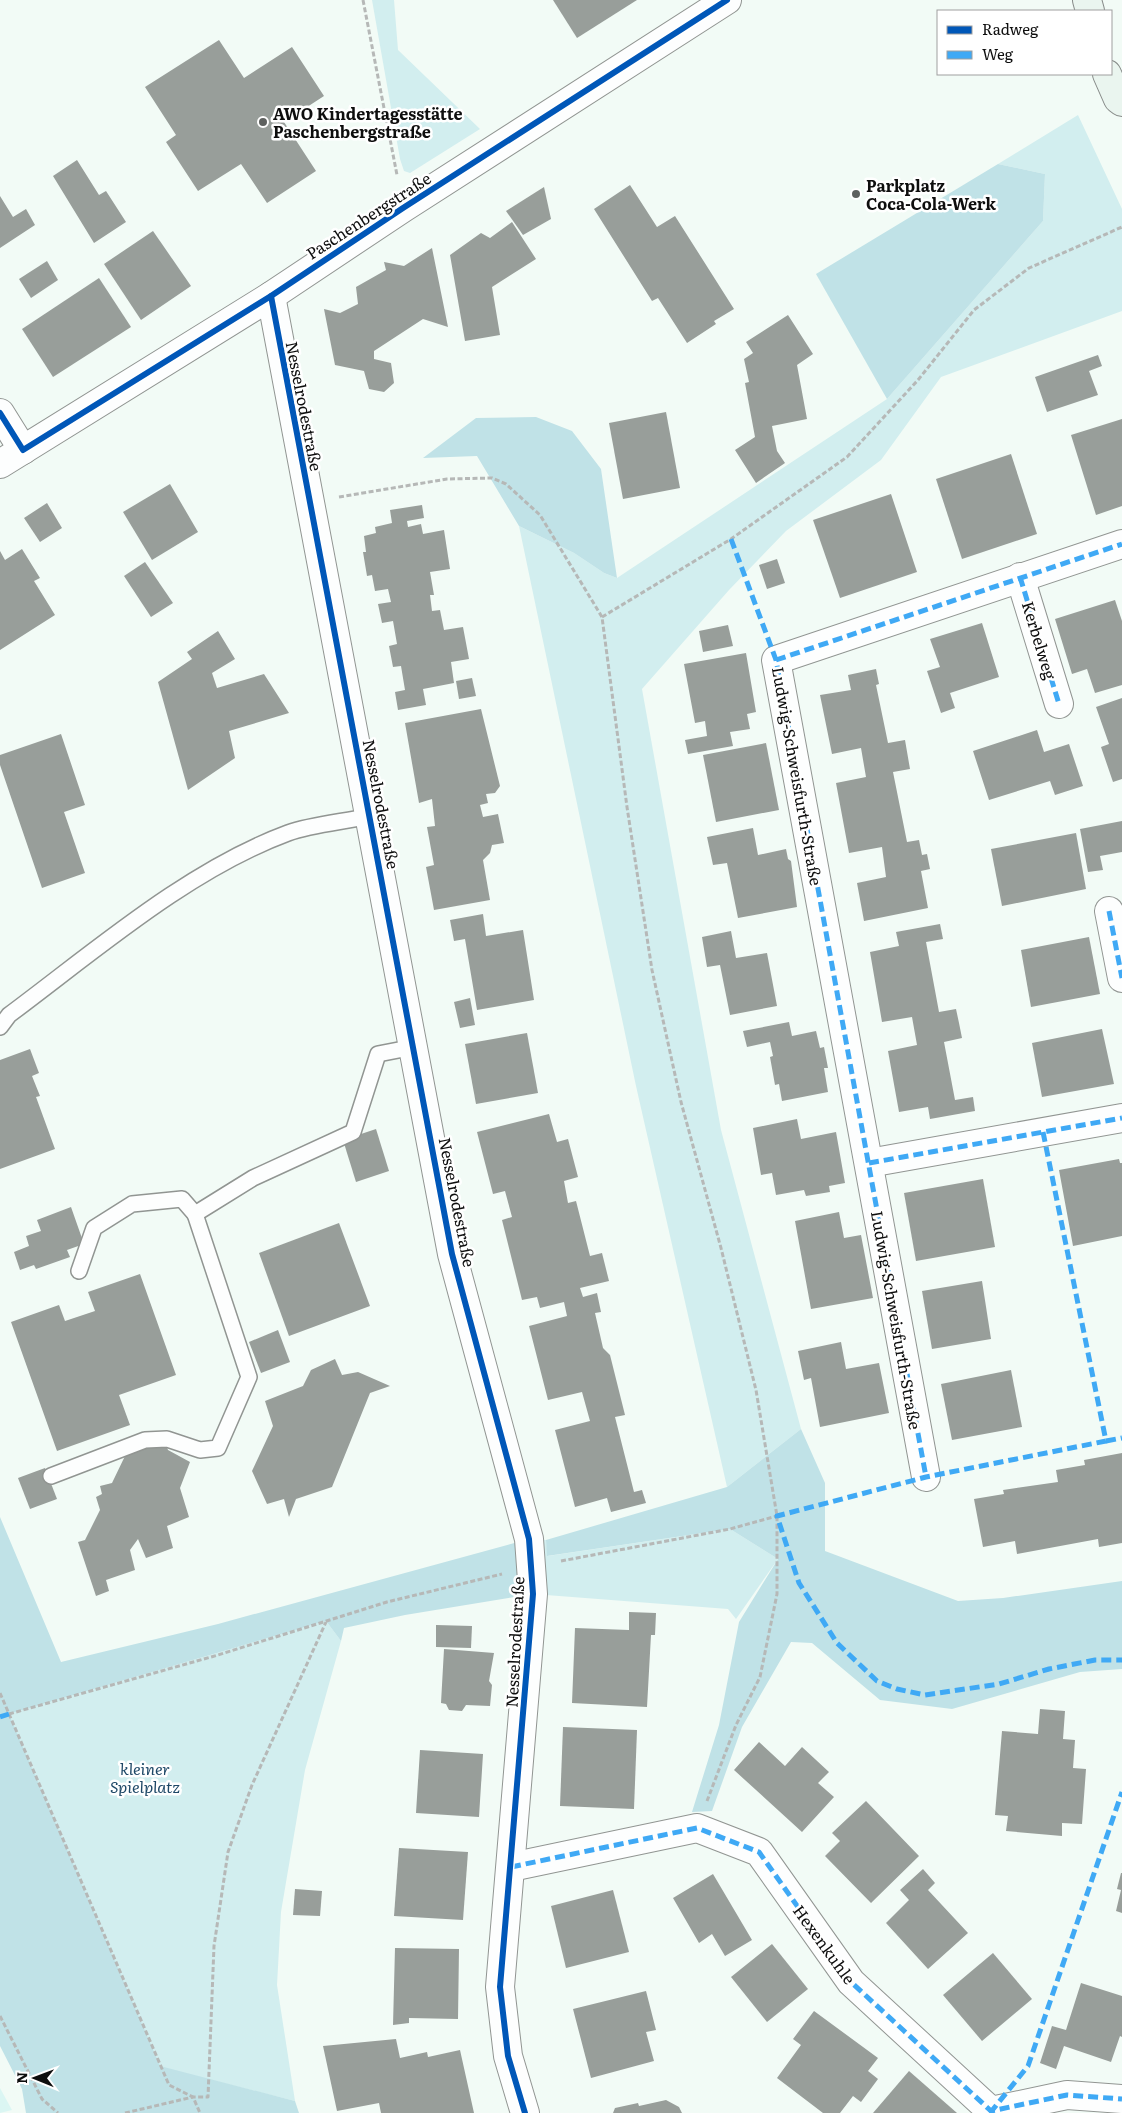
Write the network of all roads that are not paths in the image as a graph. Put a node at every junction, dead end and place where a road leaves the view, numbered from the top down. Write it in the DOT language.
graph roads {
  1 [pos="727,0"];
  2 [pos="1107,75"];
  3 [pos="1122,102"];
  4 [pos="271,296"];
  5 [pos="0,413"];
  6 [pos="23,450"];
  7 [pos="0,464"];
  8 [pos="1122,544"];
  9 [pos="1020,577"];
  10 [pos="1059,704"];
  11 [pos="370,816"];
  12 [pos="1109,912"];
  13 [pos="1122,978"];
  14 [pos="0,1027"];
  15 [pos="414,1047"];
  16 [pos="1122,1118"];
  17 [pos="869,1163"];
  18 [pos="195,1214"];
  19 [pos="79,1271"];
  20 [pos="51,1476"];
  21 [pos="926,1477"];
  22 [pos="511,1867"];
  23 [pos="1122,2099"];
  24 [pos="990,2112"];
  25 [pos="525,2113"];
  1 -- 4 [label="street, Paschenbergstraße"];
  2 -- 3 [label="street"];
  4 -- 6 [label="street, Paschenbergstraße"];
  4 -- 11 [label="street, Nesselrodestraße"];
  5 -- 6 [label="street"];
  6 -- 7 [label="street, Paschenbergstraße"];
  8 -- 9 [label="street, Ludwig-Schweisfurth-Straße"];
  9 -- 10 [label="street, Kerbelweg"];
  9 -- 17 [label="street, Ludwig-Schweisfurth-Straße"];
  11 -- 14 [label="lane"];
  11 -- 15 [label="street, Nesselrodestraße"];
  12 -- 13 [label="street"];
  15 -- 18 [label="lane"];
  15 -- 22 [label="street, Nesselrodestraße"];
  16 -- 17 [label="street"];
  17 -- 21 [label="street, Ludwig-Schweisfurth-Straße"];
  18 -- 19 [label="lane"];
  18 -- 20 [label="lane"];
  22 -- 24 [label="street, Hexenkuhle"];
  22 -- 25 [label="street, Nesselrodestraße"];
  23 -- 24 [label="street, Hexenkuhle"];
}
